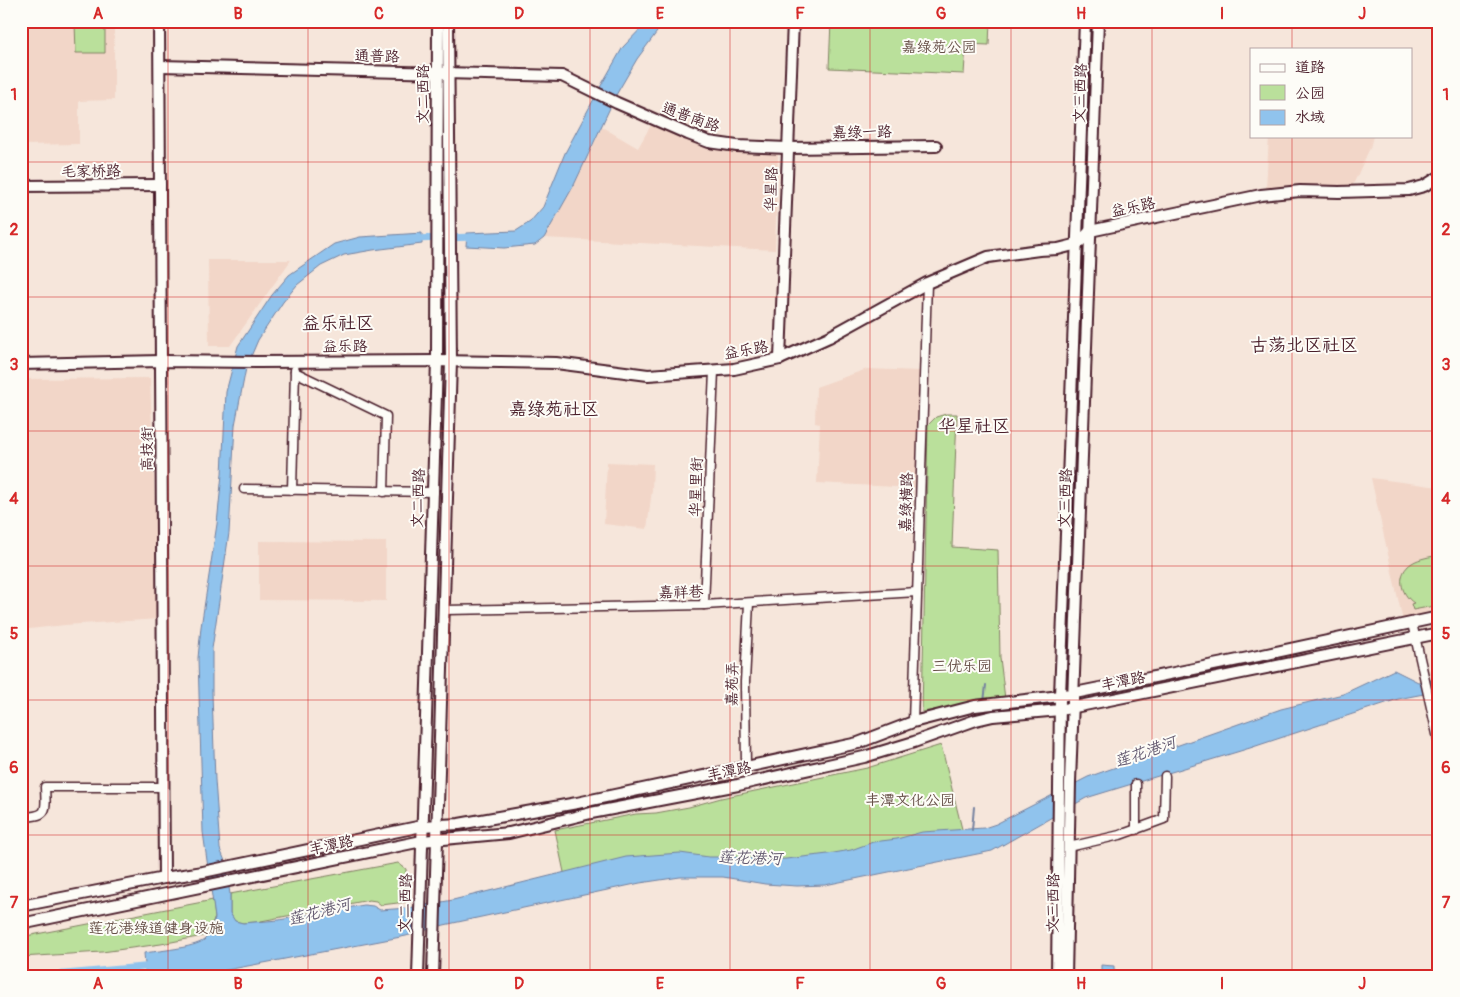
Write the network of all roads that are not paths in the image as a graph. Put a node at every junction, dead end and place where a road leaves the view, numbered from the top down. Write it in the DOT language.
graph roads {
  1 [pos="160,21"];
  2 [pos="438,21"];
  3 [pos="448,21"];
  4 [pos="793,21"];
  5 [pos="1085,21"];
  6 [pos="1098,21"];
  7 [pos="160,66"];
  8 [pos="443,73"];
  9 [pos="617,103"];
  10 [pos="936,146"];
  11 [pos="788,148"];
  12 [pos="1439,177"];
  13 [pos="160,185"];
  14 [pos="21,186"];
  15 [pos="1090,231"];
  16 [pos="1078,244"];
  17 [pos="927,283"];
  18 [pos="780,359"];
  19 [pos="161,361"];
  20 [pos="437,361"];
  21 [pos="451,361"];
  22 [pos="21,364"];
  23 [pos="295,367"];
  24 [pos="714,370"];
  25 [pos="244,489"];
  26 [pos="292,490"];
  27 [pos="384,492"];
  28 [pos="434,492"];
  29 [pos="917,592"];
  30 [pos="749,602"];
  31 [pos="704,606"];
  32 [pos="445,610"];
  33 [pos="1439,617"];
  34 [pos="1412,623"];
  35 [pos="1439,633"];
  36 [pos="1416,638"];
  37 [pos="1073,693"];
  38 [pos="1060,696"];
  39 [pos="1073,707"];
  40 [pos="1060,710"];
  41 [pos="913,722"];
  42 [pos="1439,743"];
  43 [pos="746,767"];
  44 [pos="1165,776"];
  45 [pos="1136,784"];
  46 [pos="163,787"];
  47 [pos="21,817"];
  48 [pos="438,825"];
  49 [pos="422,826"];
  50 [pos="1136,830"];
  51 [pos="437,841"];
  52 [pos="422,842"];
  53 [pos="1069,847"];
  54 [pos="164,878"];
  55 [pos="21,906"];
  56 [pos="21,924"];
  57 [pos="418,976"];
  58 [pos="433,976"];
  59 [pos="1057,976"];
  60 [pos="1066,976"];
  1 -- 7 [label="main road, 高技街"];
  2 -- 8 [label="main road, 文二西路"];
  3 -- 8 [label="main road, 文二西路"];
  4 -- 11 [label="main road, 华星路"];
  5 -- 16 [label="main road, 文三西路"];
  6 -- 15 [label="main road, 文三西路"];
  7 -- 8 [label="main road, 通普路"];
  7 -- 13 [label="main road, 高技街"];
  8 -- 9 [label="main road, 通普路"];
  8 -- 20 [label="main road, 文二西路"];
  8 -- 21 [label="main road, 文二西路"];
  9 -- 11 [label="main road, 通普南路"];
  10 -- 11 [label="main road, 嘉绿一路"];
  11 -- 18 [label="main road, 华星路"];
  12 -- 15 [label="main road, 益乐路"];
  13 -- 14 [label="main road, 毛家桥路"];
  13 -- 19 [label="main road, 高技街"];
  15 -- 16 [label="main road"];
  15 -- 37 [label="main road, 文三西路"];
  16 -- 17 [label="main road, 益乐路"];
  16 -- 38 [label="main road, 文三西路"];
  17 -- 18 [label="main road, 益乐路"];
  17 -- 29 [label="street, 嘉绿横路"];
  18 -- 24 [label="main road, 益乐路"];
  19 -- 22 [label="main road, 益乐路"];
  19 -- 23 [label="main road, 益乐路"];
  19 -- 46 [label="main road, 高技街"];
  20 -- 21 [label="main road, 益乐路"];
  20 -- 23 [label="main road, 益乐路"];
  20 -- 28 [label="main road, 文二西路"];
  21 -- 24 [label="main road, 益乐路"];
  21 -- 32 [label="main road, 文二西路"];
  23 -- 26 [label="street"];
  23 -- 27 [label="street"];
  24 -- 31 [label="street, 华星里街"];
  25 -- 26 [label="street"];
  26 -- 27 [label="street"];
  27 -- 28 [label="street"];
  28 -- 49 [label="main road, 文二西路"];
  29 -- 30 [label="street, 嘉祥巷"];
  29 -- 41 [label="street, 嘉绿横路"];
  30 -- 31 [label="street, 嘉祥巷"];
  30 -- 43 [label="street, 嘉苑弄"];
  31 -- 32 [label="street, 嘉祥巷"];
  32 -- 48 [label="main road, 文二西路"];
  33 -- 34 [label="main road, 丰潭路"];
  34 -- 36 [label="street"];
  34 -- 37 [label="main road, 丰潭路"];
  35 -- 36 [label="main road, 丰潭路"];
  36 -- 39 [label="main road, 丰潭路"];
  36 -- 42 [label="street"];
  37 -- 38 [label="main road, 丰潭路"];
  37 -- 39 [label="main road, 文三西路"];
  38 -- 40 [label="main road, 文三西路"];
  38 -- 41 [label="main road, 丰潭路"];
  39 -- 40 [label="main road, 丰潭路"];
  39 -- 53 [label="main road, 文三西路"];
  40 -- 51 [label="main road, 丰潭路"];
  40 -- 59 [label="main road, 文三西路"];
  41 -- 43 [label="main road, 丰潭路"];
  43 -- 48 [label="main road, 丰潭路"];
  44 -- 50 [label="street"];
  45 -- 50 [label="street"];
  46 -- 47 [label="street"];
  46 -- 54 [label="main road, 高技街"];
  48 -- 49 [label="main road, 丰潭路"];
  48 -- 51 [label="main road, 文二西路"];
  49 -- 52 [label="main road, 文二西路"];
  49 -- 54 [label="main road, 丰潭路"];
  50 -- 53 [label="street"];
  51 -- 52 [label="main road, 丰潭路"];
  51 -- 58 [label="main road, 文二西路"];
  52 -- 56 [label="main road, 丰潭路"];
  52 -- 57 [label="main road, 文二西路"];
  53 -- 60 [label="main road, 文三西路"];
  54 -- 55 [label="main road, 丰潭路"];
}
